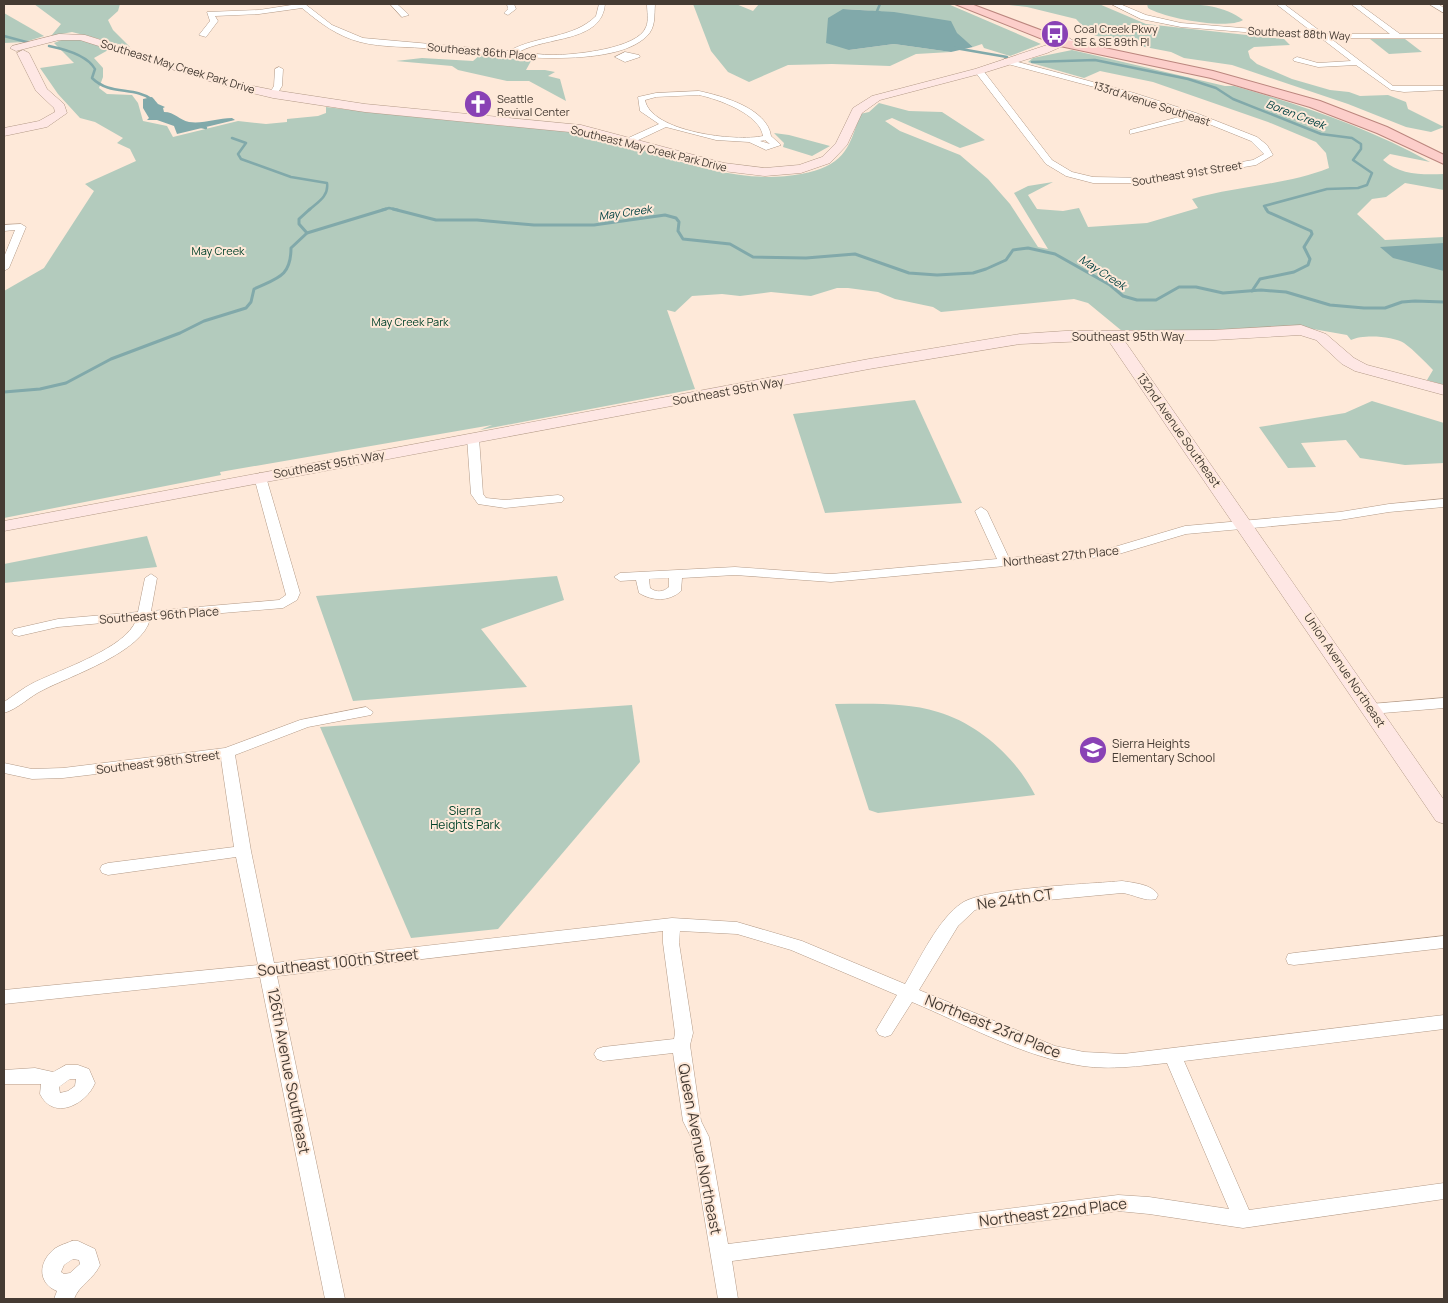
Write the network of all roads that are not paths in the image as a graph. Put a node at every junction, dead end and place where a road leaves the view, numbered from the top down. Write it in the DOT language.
graph roads {
  1 [pos="393,4"];
  2 [pos="511,4"];
  3 [pos="602,4"];
  4 [pos="651,4"];
  5 [pos="960,4"];
  6 [pos="972,4"];
  7 [pos="1115,4"];
  8 [pos="1280,4"];
  9 [pos="1355,4"];
  10 [pos="1433,4"];
  11 [pos="302,5"];
  12 [pos="1444,11"];
  13 [pos="508,14"];
  14 [pos="405,15"];
  15 [pos="203,35"];
  16 [pos="1398,36"];
  17 [pos="1444,36"];
  18 [pos="1322,37"];
  19 [pos="1067,42"];
  20 [pos="613,50"];
  21 [pos="13,52"];
  22 [pos="508,54"];
  23 [pos="622,55"];
  24 [pos="1297,59"];
  25 [pos="1007,61"];
  26 [pos="1358,63"];
  27 [pos="278,69"];
  28 [pos="979,71"];
  29 [pos="1444,88"];
  30 [pos="273,94"];
  31 [pos="1193,116"];
  32 [pos="664,125"];
  33 [pos="4,132"];
  34 [pos="1133,132"];
  35 [pos="629,141"];
  36 [pos="1264,146"];
  37 [pos="1444,155"];
  38 [pos="1444,160"];
  39 [pos="4,228"];
  40 [pos="4,268"];
  41 [pos="1114,336"];
  42 [pos="1444,390"];
  43 [pos="473,438"];
  44 [pos="260,477"];
  45 [pos="558,499"];
  46 [pos="1444,503"];
  47 [pos="981,511"];
  48 [pos="1245,524"];
  49 [pos="4,526"];
  50 [pos="1005,562"];
  51 [pos="675,574"];
  52 [pos="642,576"];
  53 [pos="620,577"];
  54 [pos="151,578"];
  55 [pos="144,616"];
  56 [pos="19,632"];
  57 [pos="1444,703"];
  58 [pos="4,708"];
  59 [pos="1371,709"];
  60 [pos="366,712"];
  61 [pos="227,753"];
  62 [pos="4,768"];
  63 [pos="1444,816"];
  64 [pos="243,851"];
  65 [pos="108,869"];
  66 [pos="1150,895"];
  67 [pos="672,924"];
  68 [pos="1444,942"];
  69 [pos="1294,959"];
  70 [pos="269,970"];
  71 [pos="908,993"];
  72 [pos="4,996"];
  73 [pos="1444,1022"];
  74 [pos="885,1030"];
  75 [pos="680,1045"];
  76 [pos="603,1054"];
  77 [pos="1173,1056"];
  78 [pos="4,1077"];
  79 [pos="54,1079"];
  80 [pos="1444,1191"];
  81 [pos="1243,1219"];
  82 [pos="720,1254"];
  83 [pos="335,1299"];
  84 [pos="728,1299"];
  1 -- 14 [label="street"];
  2 -- 13 [label="street"];
  3 -- 22 [label="street"];
  4 -- 20 [label="street, Southeast 86th Place"];
  5 -- 19 [label="main road"];
  6 -- 19 [label="main road"];
  7 -- 18 [label="street, Southeast 88th Way"];
  8 -- 18 [label="street"];
  9 -- 16 [label="street"];
  10 -- 12 [label="street"];
  11 -- 15 [label="street"];
  11 -- 22 [label="street, Southeast 86th Place"];
  16 -- 17 [label="street, Southeast 88th Way"];
  16 -- 18 [label="street, Southeast 88th Way"];
  18 -- 26 [label="street"];
  19 -- 25 [label="street, Southeast May Creek Park Drive"];
  19 -- 37 [label="main road"];
  19 -- 38 [label="main road"];
  20 -- 22 [label="street, Southeast 86th Place"];
  20 -- 23 [label="street"];
  21 -- 30 [label="street, Southeast May Creek Park Drive"];
  21 -- 33 [label="street, Southeast May Creek Park Drive"];
  24 -- 26 [label="street"];
  25 -- 28 [label="street, Southeast May Creek Park Drive"];
  25 -- 31 [label="street, 133rd Avenue Southeast"];
  26 -- 29 [label="street"];
  27 -- 30 [label="street"];
  28 -- 35 [label="street, Southeast May Creek Park Drive"];
  28 -- 36 [label="street, Southeast 91st Street"];
  30 -- 35 [label="street, Southeast May Creek Park Drive"];
  31 -- 34 [label="street"];
  31 -- 36 [label="street, 133rd Avenue Southeast"];
  32 -- 32 [label="street"];
  32 -- 35 [label="street"];
  39 -- 40 [label="street"];
  41 -- 42 [label="street, Southeast 95th Way"];
  41 -- 43 [label="street, Southeast 95th Way"];
  41 -- 48 [label="street, 132nd Avenue Southeast"];
  43 -- 44 [label="street, Southeast 95th Way"];
  43 -- 45 [label="street"];
  44 -- 49 [label="street, Southeast 95th Way"];
  44 -- 55 [label="street, Southeast 96th Place"];
  46 -- 48 [label="street, Northeast 27th Place"];
  47 -- 50 [label="street"];
  48 -- 50 [label="street, Northeast 27th Place"];
  48 -- 59 [label="street, Union Avenue Northeast"];
  50 -- 51 [label="street, Northeast 27th Place"];
  51 -- 52 [label="street, Northeast 27th Place"];
  51 -- 52 [label="street"];
  52 -- 53 [label="street, Northeast 27th Place"];
  54 -- 55 [label="street"];
  55 -- 56 [label="street, Southeast 96th Place"];
  55 -- 58 [label="street"];
  57 -- 59 [label="street"];
  59 -- 63 [label="street, Union Avenue Northeast"];
  60 -- 61 [label="street, Southeast 98th Street"];
  61 -- 62 [label="street, Southeast 98th Street"];
  61 -- 64 [label="street, 126th Avenue Southeast"];
  64 -- 65 [label="street"];
  64 -- 70 [label="street, 126th Avenue Southeast"];
  66 -- 71 [label="street, Ne 24th CT"];
  67 -- 70 [label="street, Southeast 100th Street"];
  67 -- 71 [label="street, Northeast 23rd Place"];
  67 -- 75 [label="street, Queen Avenue Northeast"];
  68 -- 69 [label="street"];
  70 -- 72 [label="street, Southeast 100th Street"];
  70 -- 83 [label="street, 126th Avenue Southeast"];
  71 -- 74 [label="street, Ne 24th CT"];
  71 -- 77 [label="street, Northeast 23rd Place"];
  73 -- 77 [label="street, Northeast 23rd Place"];
  75 -- 76 [label="street"];
  75 -- 82 [label="street, Queen Avenue Northeast"];
  77 -- 81 [label="street"];
  78 -- 79 [label="street"];
  80 -- 81 [label="street, Northeast 22nd Place"];
  81 -- 82 [label="street, Northeast 22nd Place"];
  82 -- 84 [label="street, Queen Avenue Northeast"];
}
